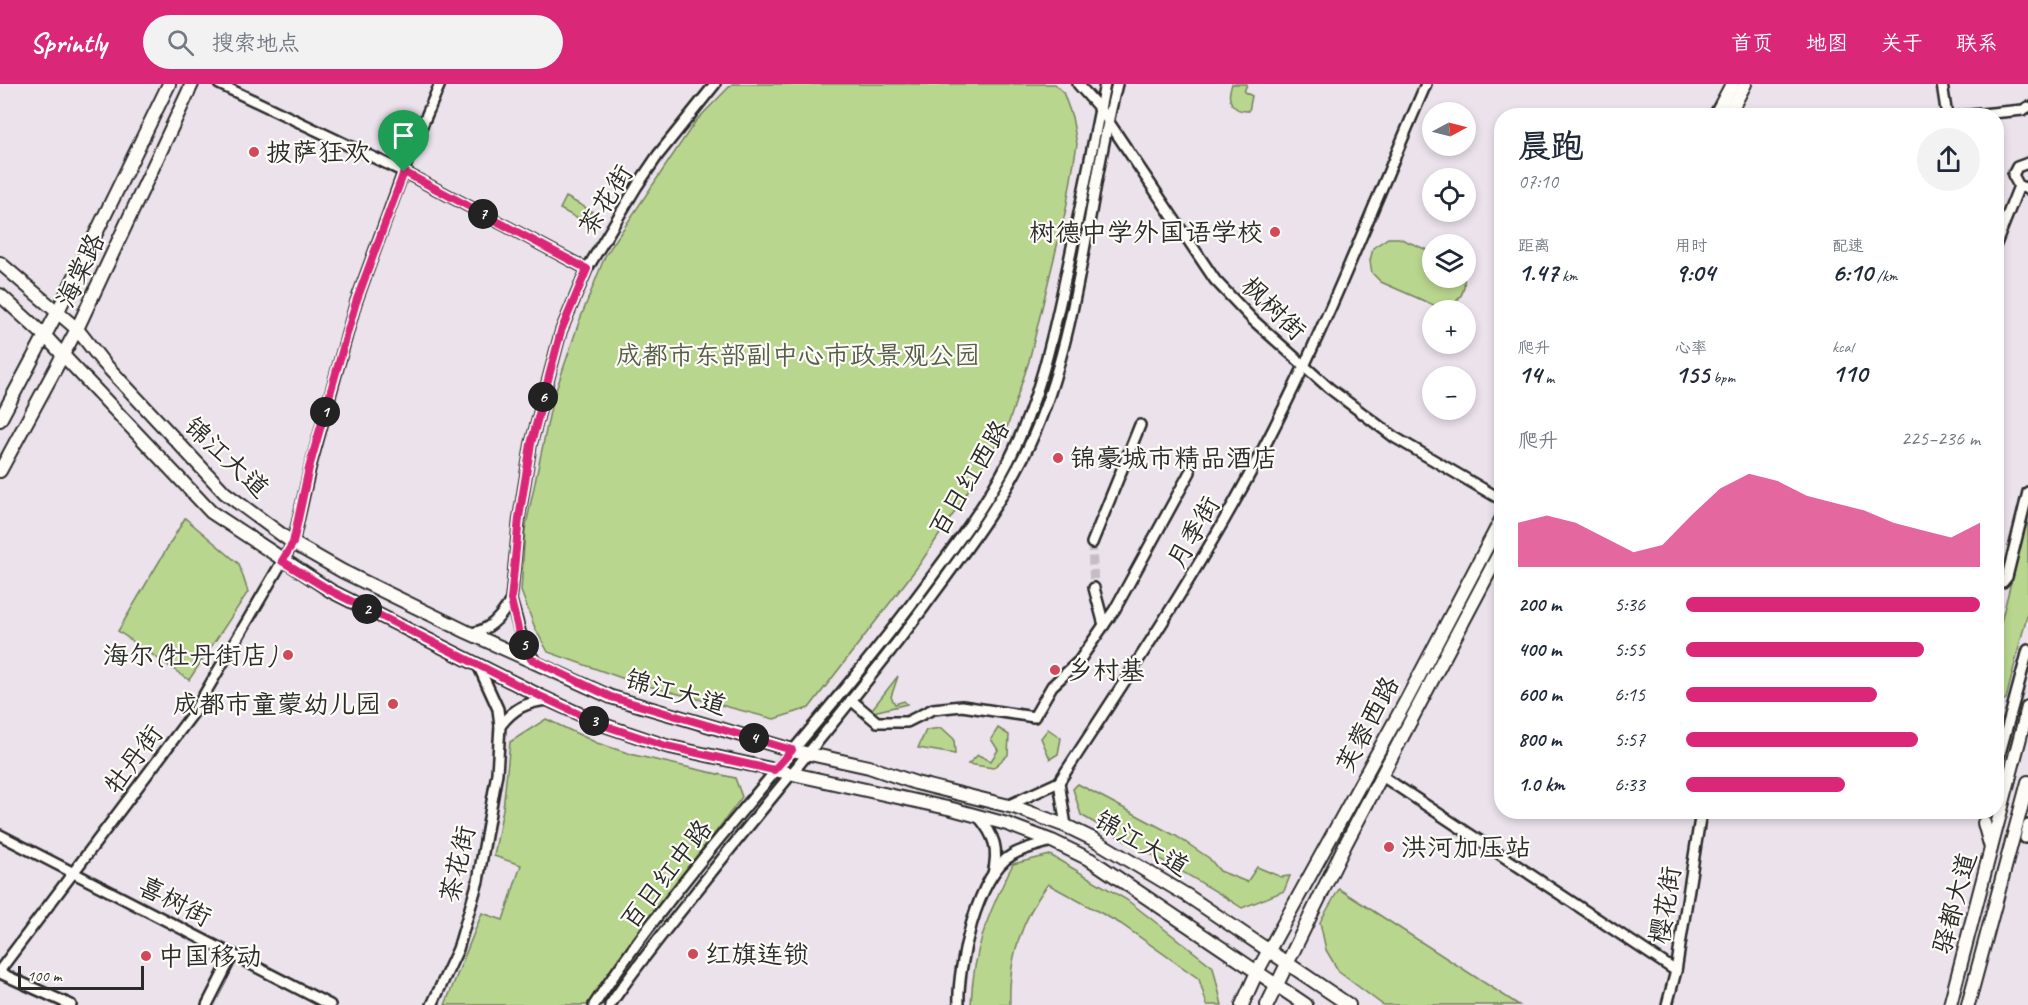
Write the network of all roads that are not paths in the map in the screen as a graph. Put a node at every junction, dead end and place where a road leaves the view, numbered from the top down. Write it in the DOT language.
graph roads {
  1 [pos="169,84"];
  2 [pos="192,84"];
  3 [pos="219,84"];
  4 [pos="440,84"];
  5 [pos="715,84"];
  6 [pos="1078,84"];
  7 [pos="1105,84"];
  8 [pos="1117,84"];
  9 [pos="1426,84"];
  10 [pos="1731,84"];
  11 [pos="1745,84"];
  12 [pos="1942,84"];
  13 [pos="2028,107"];
  14 [pos="1719,108"];
  15 [pos="1732,108"];
  16 [pos="1946,108"];
  17 [pos="1100,109"];
  18 [pos="2004,112"];
  19 [pos="1107,121"];
  20 [pos="2028,163"];
  21 [pos="404,172"];
  22 [pos="2023,188"];
  23 [pos="2004,227"];
  24 [pos="0,263"];
  25 [pos="587,269"];
  26 [pos="0,295"];
  27 [pos="58,311"];
  28 [pos="77,329"];
  29 [pos="45,336"];
  30 [pos="63,357"];
  31 [pos="1304,366"];
  32 [pos="0,420"];
  33 [pos="1140,425"];
  34 [pos="0,471"];
  35 [pos="1190,472"];
  36 [pos="2028,492"];
  37 [pos="1494,495"];
  38 [pos="1494,533"];
  39 [pos="293,543"];
  40 [pos="1092,543"];
  41 [pos="282,561"];
  42 [pos="1494,563"];
  43 [pos="2004,581"];
  44 [pos="1094,588"];
  45 [pos="511,600"];
  46 [pos="1104,625"];
  47 [pos="467,632"];
  48 [pos="2028,650"];
  49 [pos="478,665"];
  50 [pos="542,666"];
  51 [pos="548,700"];
  52 [pos="851,700"];
  53 [pos="2028,707"];
  54 [pos="2004,725"];
  55 [pos="500,726"];
  56 [pos="2007,726"];
  57 [pos="2004,737"];
  58 [pos="792,750"];
  59 [pos="807,753"];
  60 [pos="774,770"];
  61 [pos="791,773"];
  62 [pos="1382,776"];
  63 [pos="2028,782"];
  64 [pos="1059,783"];
  65 [pos="2004,802"];
  66 [pos="1007,806"];
  67 [pos="978,816"];
  68 [pos="1700,819"];
  69 [pos="1985,819"];
  70 [pos="2000,819"];
  71 [pos="2028,825"];
  72 [pos="1066,826"];
  73 [pos="0,835"];
  74 [pos="2025,838"];
  75 [pos="1052,841"];
  76 [pos="1992,849"];
  77 [pos="2010,851"];
  78 [pos="73,872"];
  79 [pos="993,875"];
  80 [pos="1270,951"];
  81 [pos="233,954"];
  82 [pos="1289,964"];
  83 [pos="1676,971"];
  84 [pos="0,972"];
  85 [pos="1257,972"];
  86 [pos="1278,986"];
  87 [pos="71,1005"];
  88 [pos="207,1005"];
  89 [pos="330,1005"];
  90 [pos="432,1005"];
  91 [pos="594,1005"];
  92 [pos="610,1005"];
  93 [pos="959,1005"];
  94 [pos="1242,1005"];
  95 [pos="1267,1005"];
  96 [pos="1306,1005"];
  97 [pos="1349,1005"];
  98 [pos="1667,1005"];
  99 [pos="1950,1005"];
  100 [pos="1968,1005"];
  1 -- 27 [label="main road, 海棠路"];
  2 -- 28 [label="main road, 海棠路"];
  3 -- 21 [label="street"];
  4 -- 21 [label="street, 牡丹街"];
  5 -- 25 [label="street, 茶花街"];
  6 -- 17 [label="street, 枫树街"];
  7 -- 17 [label="street, 百日红西路"];
  8 -- 19 [label="street, 百日红西路"];
  9 -- 31 [label="street, 月季街"];
  10 -- 14 [label="main road"];
  11 -- 15 [label="main road"];
  12 -- 16 [label="street"];
  13 -- 18 [label="street"];
  17 -- 19 [label="street, 枫树街"];
  17 -- 58 [label="street, 百日红西路"];
  19 -- 31 [label="street, 枫树街"];
  19 -- 52 [label="street, 百日红西路"];
  20 -- 22 [label="street"];
  21 -- 25 [label="street"];
  21 -- 39 [label="street, 牡丹街"];
  22 -- 23 [label="street"];
  24 -- 27 [label="main road, 锦江大道"];
  25 -- 45 [label="street, 茶花街"];
  26 -- 29 [label="main road, 锦江大道"];
  27 -- 28 [label="main road, 锦江大道"];
  27 -- 29 [label="main road, 海棠路"];
  28 -- 30 [label="main road, 海棠路"];
  28 -- 39 [label="main road, 锦江大道"];
  29 -- 30 [label="main road, 锦江大道"];
  29 -- 32 [label="main road, 海棠路"];
  30 -- 34 [label="main road, 海棠路"];
  30 -- 41 [label="main road, 锦江大道"];
  31 -- 37 [label="street, 枫树街"];
  31 -- 64 [label="street, 月季街"];
  33 -- 40 [label="street"];
  35 -- 46 [label="street"];
  36 -- 43 [label="street"];
  38 -- 80 [label="main road, 芙蓉西路"];
  39 -- 41 [label="street, 牡丹街"];
  39 -- 47 [label="main road, 锦江大道"];
  41 -- 49 [label="main road, 锦江大道"];
  41 -- 78 [label="street, 牡丹街"];
  42 -- 62 [label="main road, 芙蓉西路"];
  44 -- 46 [label="street"];
  45 -- 47 [label="street"];
  45 -- 50 [label="street, 茶花街"];
  46 -- 52 [label="street"];
  47 -- 50 [label="main road, 锦江大道"];
  48 -- 56 [label="street"];
  49 -- 51 [label="main road, 锦江大道"];
  49 -- 55 [label="street, 茶花街"];
  50 -- 58 [label="main road, 锦江大道"];
  51 -- 55 [label="street"];
  51 -- 60 [label="main road, 锦江大道"];
  52 -- 59 [label="street, 百日红西路"];
  53 -- 65 [label="main road, 驿都大道"];
  54 -- 56 [label="street"];
  55 -- 90 [label="street, 茶花街"];
  56 -- 57 [label="street"];
  58 -- 59 [label="main road, 锦江大道"];
  58 -- 60 [label="street, 百日红西路"];
  59 -- 61 [label="street, 百日红西路"];
  59 -- 66 [label="main road, 锦江大道"];
  60 -- 61 [label="main road, 锦江大道"];
  60 -- 91 [label="street, 百日红中路"];
  61 -- 67 [label="main road, 锦江大道"];
  61 -- 92 [label="street, 百日红中路"];
  62 -- 82 [label="main road, 芙蓉西路"];
  62 -- 83 [label="street"];
  63 -- 77 [label="main road, 驿都大道"];
  64 -- 66 [label="street"];
  64 -- 72 [label="street"];
  66 -- 72 [label="main road, 锦江大道"];
  67 -- 75 [label="main road, 锦江大道"];
  67 -- 79 [label="street"];
  68 -- 83 [label="street, 樱花街"];
  69 -- 76 [label="main road"];
  70 -- 76 [label="main road, 驿都大道"];
  71 -- 74 [label="street"];
  72 -- 80 [label="main road, 锦江大道"];
  73 -- 78 [label="street, 喜树街"];
  74 -- 77 [label="main road"];
  75 -- 79 [label="street"];
  75 -- 85 [label="main road, 锦江大道"];
  76 -- 99 [label="main road, 驿都大道"];
  77 -- 100 [label="main road, 驿都大道"];
  78 -- 81 [label="street, 喜树街"];
  78 -- 84 [label="street, 牡丹街"];
  79 -- 93 [label="street"];
  80 -- 82 [label="main road, 锦江大道"];
  80 -- 85 [label="main road, 芙蓉西路"];
  81 -- 88 [label="street"];
  81 -- 89 [label="street, 喜树街"];
  82 -- 86 [label="main road, 芙蓉西路"];
  82 -- 97 [label="main road, 锦江大道"];
  83 -- 98 [label="street, 樱花街"];
  84 -- 87 [label="street"];
  85 -- 86 [label="main road, 锦江大道"];
  85 -- 94 [label="main road, 芙蓉西路"];
  86 -- 95 [label="main road, 芙蓉西路"];
  86 -- 96 [label="main road, 锦江大道"];
}
